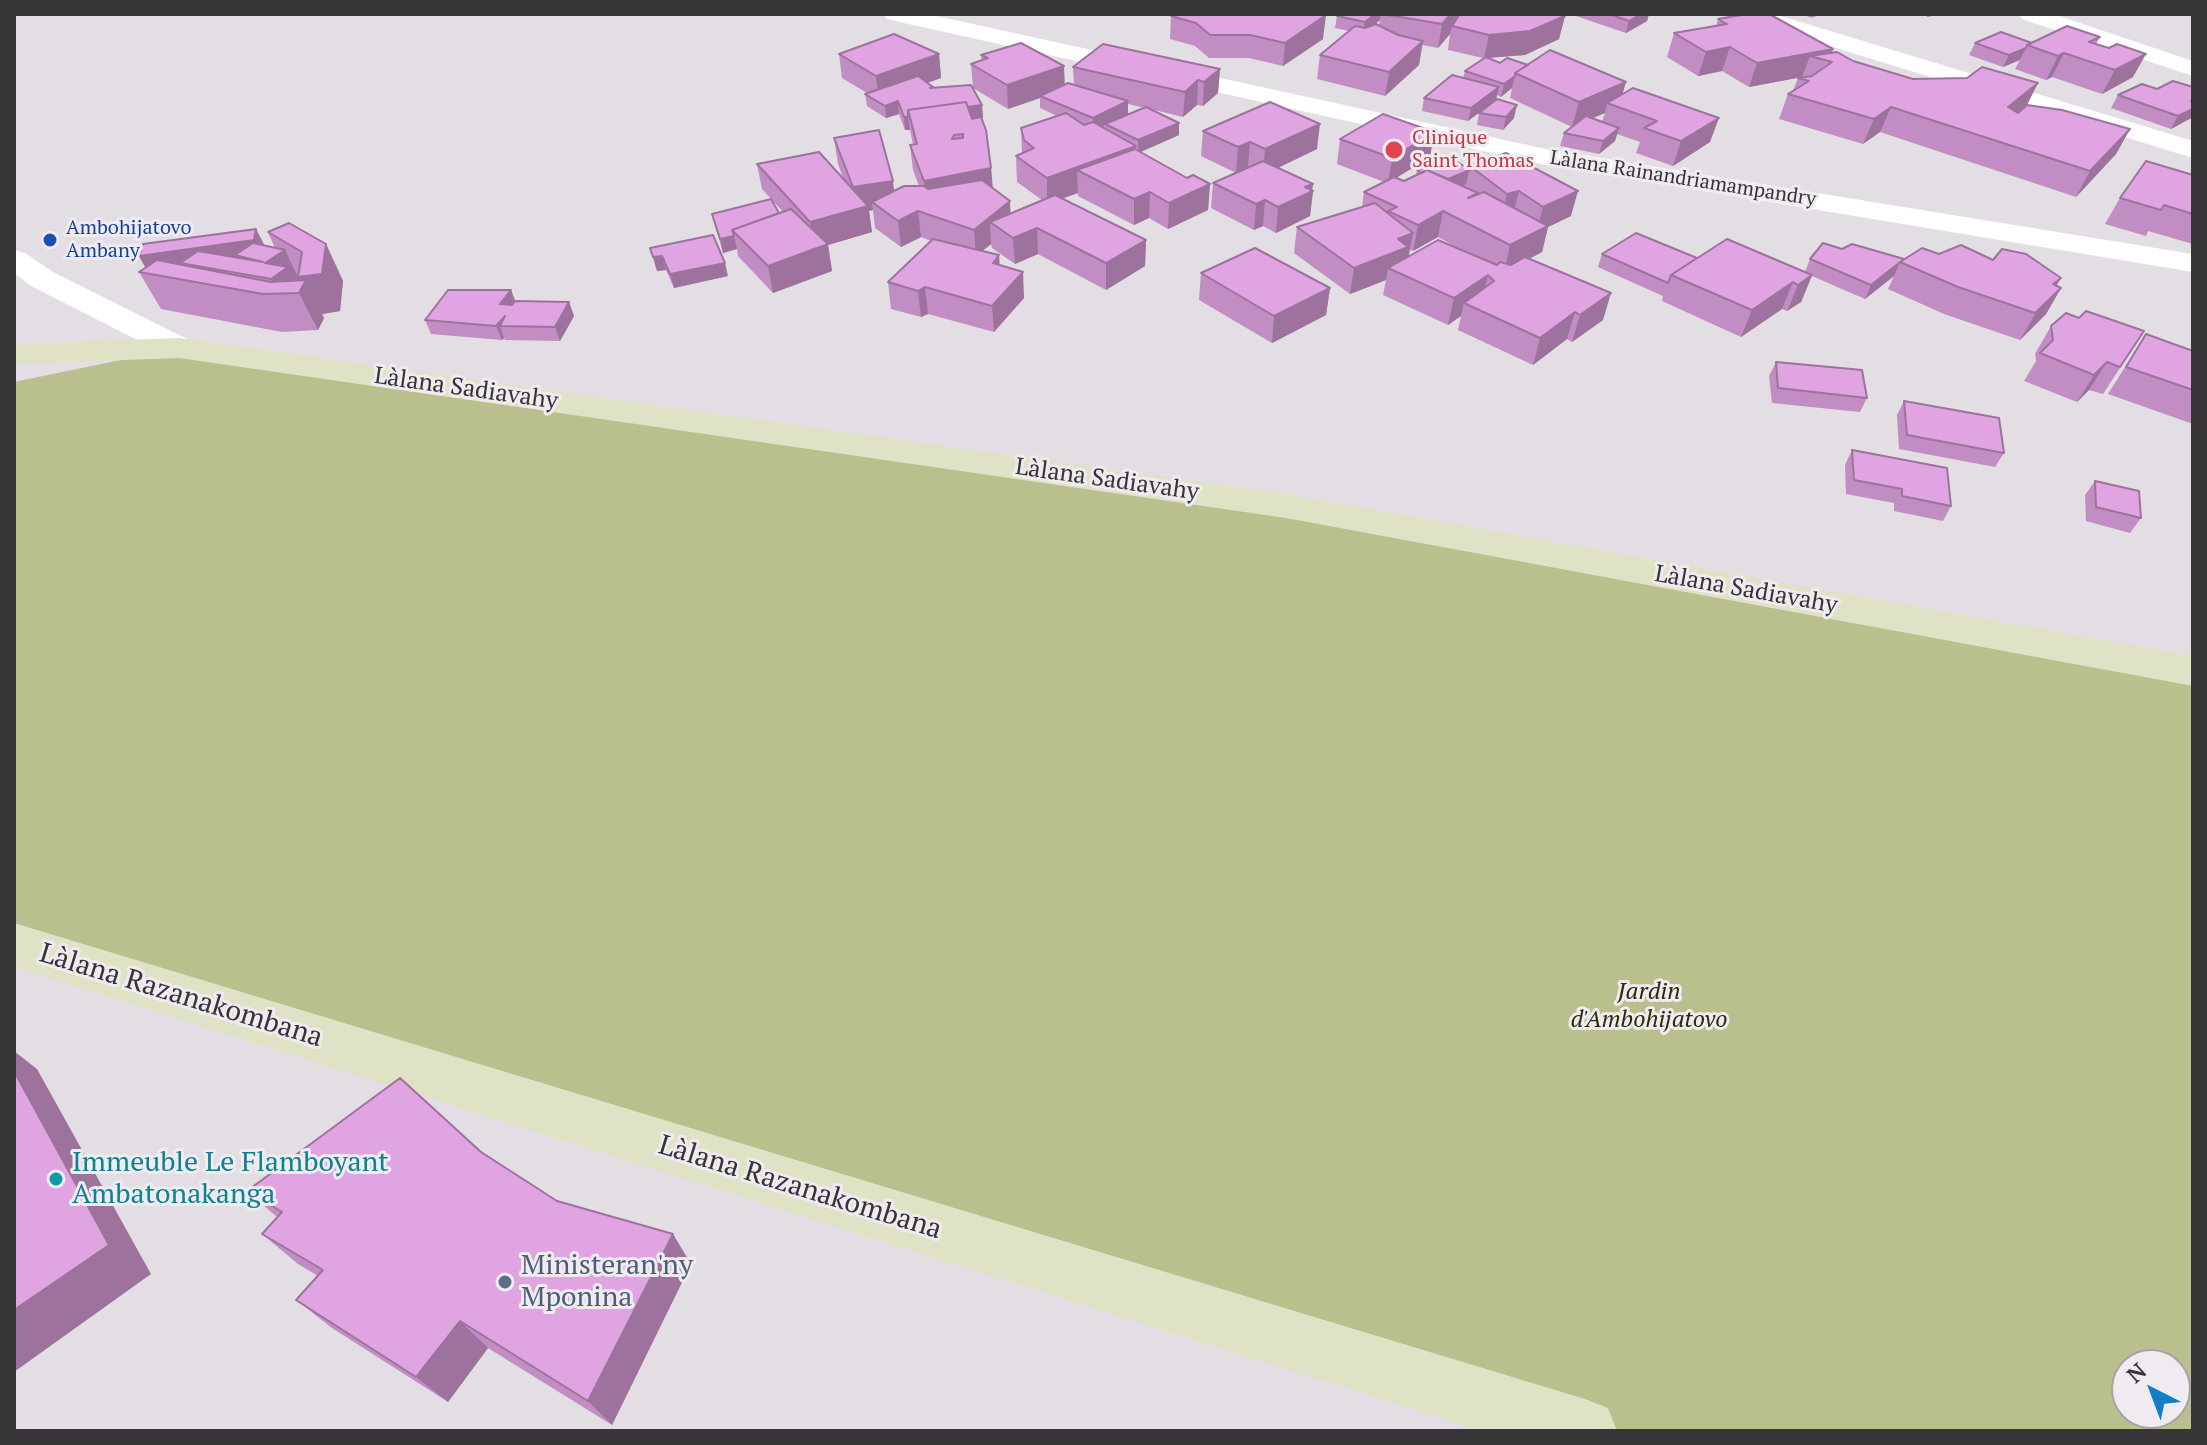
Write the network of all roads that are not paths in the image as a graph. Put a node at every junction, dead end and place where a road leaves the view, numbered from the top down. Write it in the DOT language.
graph roads {
  1 [pos="895,14"];
  2 [pos="1750,14"];
  3 [pos="2030,14"];
  4 [pos="2193,69"];
  5 [pos="2193,150"];
  6 [pos="14,259"];
  7 [pos="2193,263"];
  8 [pos="179,348"];
  9 [pos="14,354"];
  10 [pos="2193,671"];
  11 [pos="14,945"];
  12 [pos="1585,1431"];
  1 -- 7 [label="street, Làlana Rainandriamampandry"];
  2 -- 5 [label="street"];
  3 -- 4 [label="street"];
  6 -- 8 [label="street"];
  8 -- 9 [label="main road, Làlana Sadiavahy"];
  8 -- 10 [label="main road, Làlana Sadiavahy"];
  11 -- 12 [label="main road, Làlana Razanakombana"];
}
